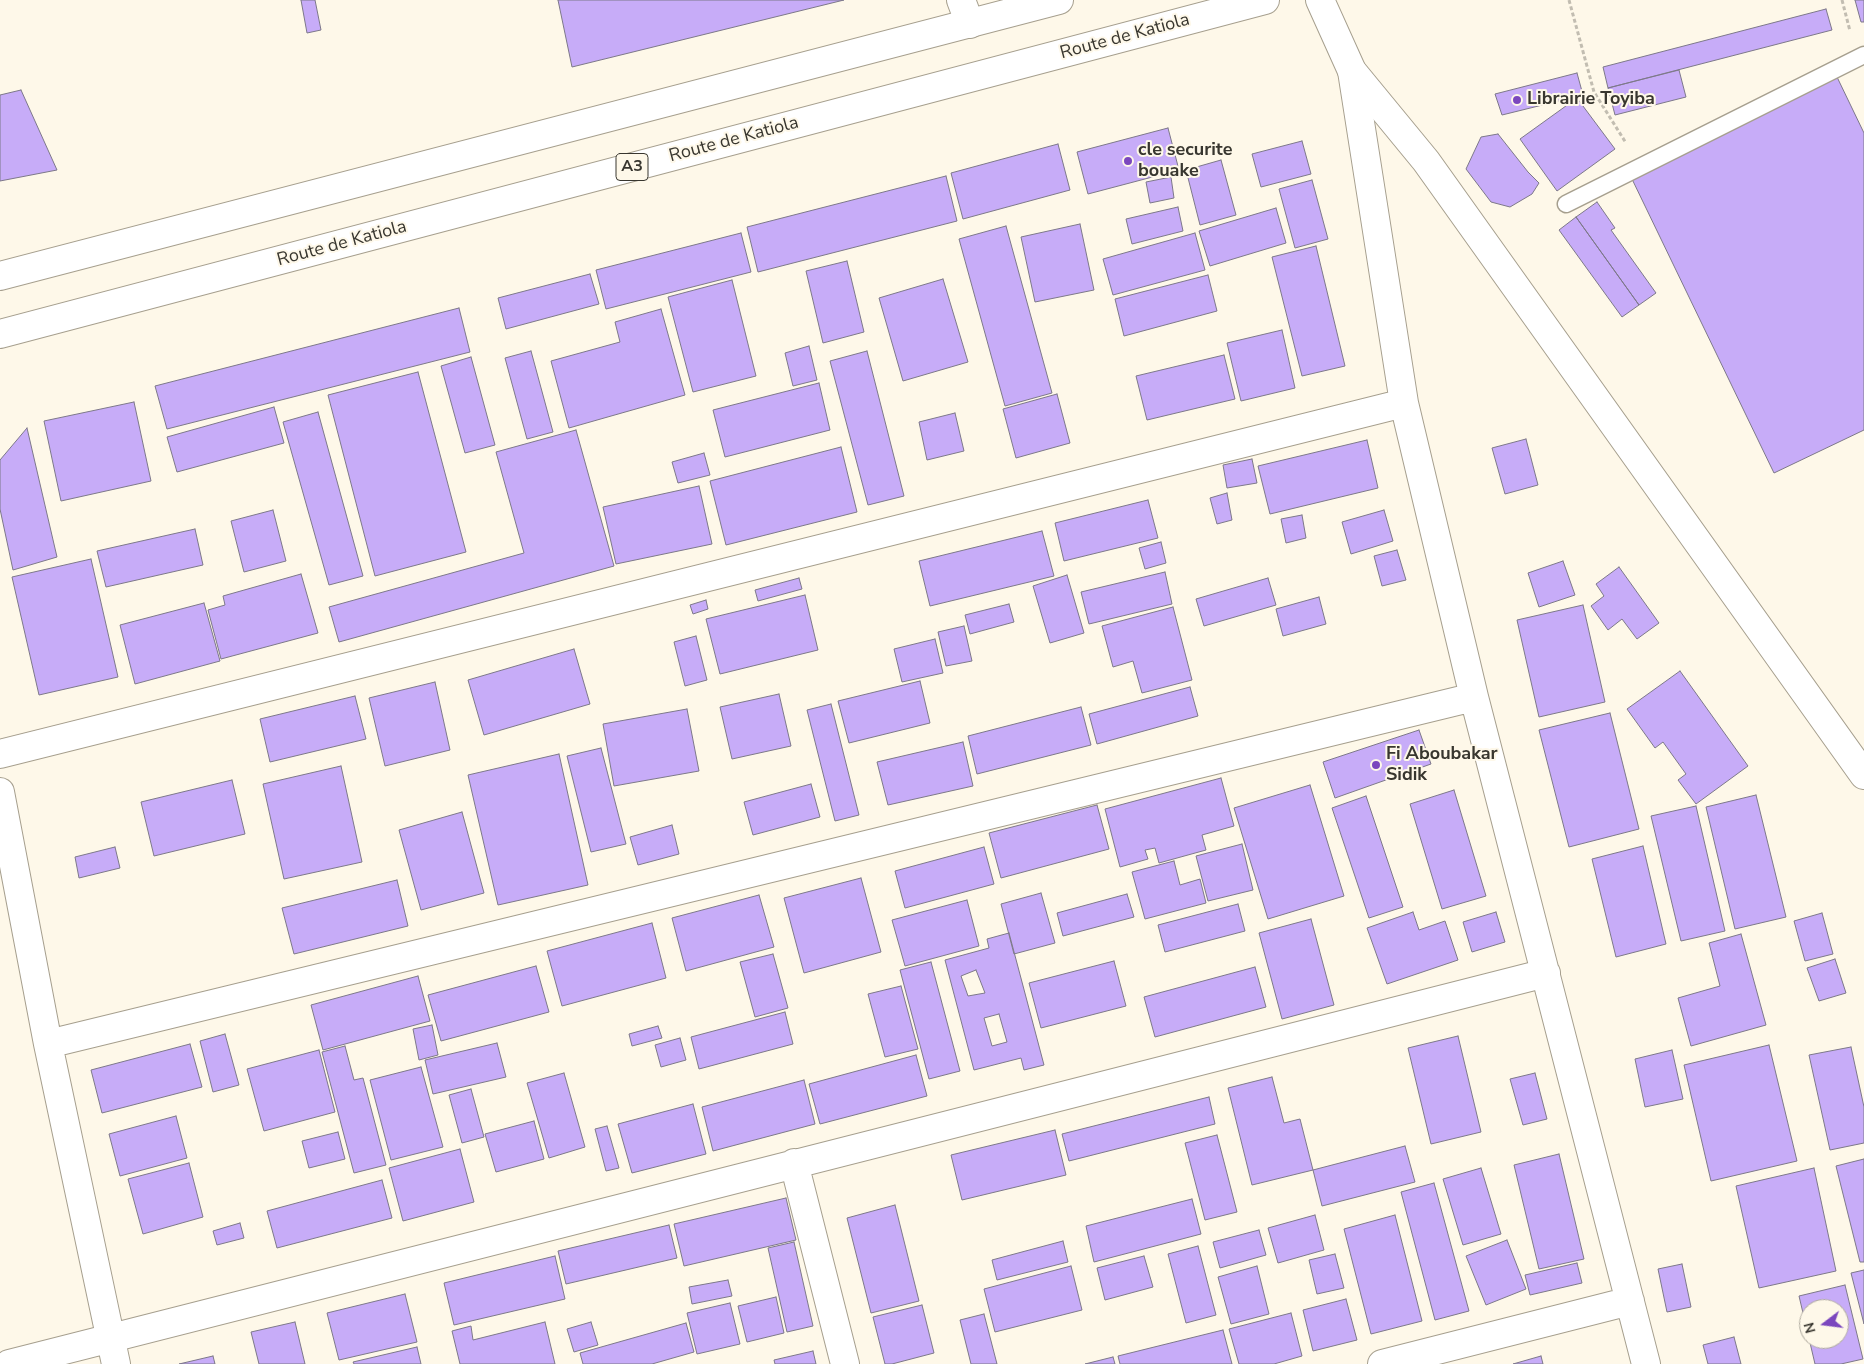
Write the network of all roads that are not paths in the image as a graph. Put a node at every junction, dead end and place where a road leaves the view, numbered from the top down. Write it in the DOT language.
graph roads {
  1 [pos="1059,0"];
  2 [pos="1265,0"];
  3 [pos="1320,0"];
  4 [pos="965,12"];
  5 [pos="1864,55"];
  6 [pos="1352,71"];
  7 [pos="1566,204"];
  8 [pos="0,276"];
  9 [pos="0,334"];
  10 [pos="1404,403"];
  11 [pos="1474,697"];
  12 [pos="0,754"];
  13 [pos="1864,775"];
  14 [pos="0,792"];
  15 [pos="1546,973"];
  16 [pos="48,1044"];
  17 [pos="794,1163"];
  18 [pos="1630,1301"];
  19 [pos="113,1351"];
  20 [pos="9,1364"];
  21 [pos="845,1364"];
  22 [pos="1382,1364"];
  23 [pos="1646,1364"];
  1 -- 4 [label="main road"];
  2 -- 9 [label="main road, Route de Katiola / A3"];
  3 -- 6 [label="main road"];
  4 -- 8 [label="main road"];
  5 -- 7 [label="lane"];
  6 -- 10 [label="main road"];
  6 -- 13 [label="main road"];
  10 -- 11 [label="main road"];
  10 -- 12 [label="main road"];
  11 -- 15 [label="main road"];
  11 -- 16 [label="main road"];
  14 -- 16 [label="main road"];
  15 -- 17 [label="main road"];
  15 -- 18 [label="main road"];
  16 -- 19 [label="main road"];
  17 -- 19 [label="main road"];
  17 -- 21 [label="main road"];
  18 -- 22 [label="main road"];
  18 -- 23 [label="main road"];
  19 -- 20 [label="main road"];
}
